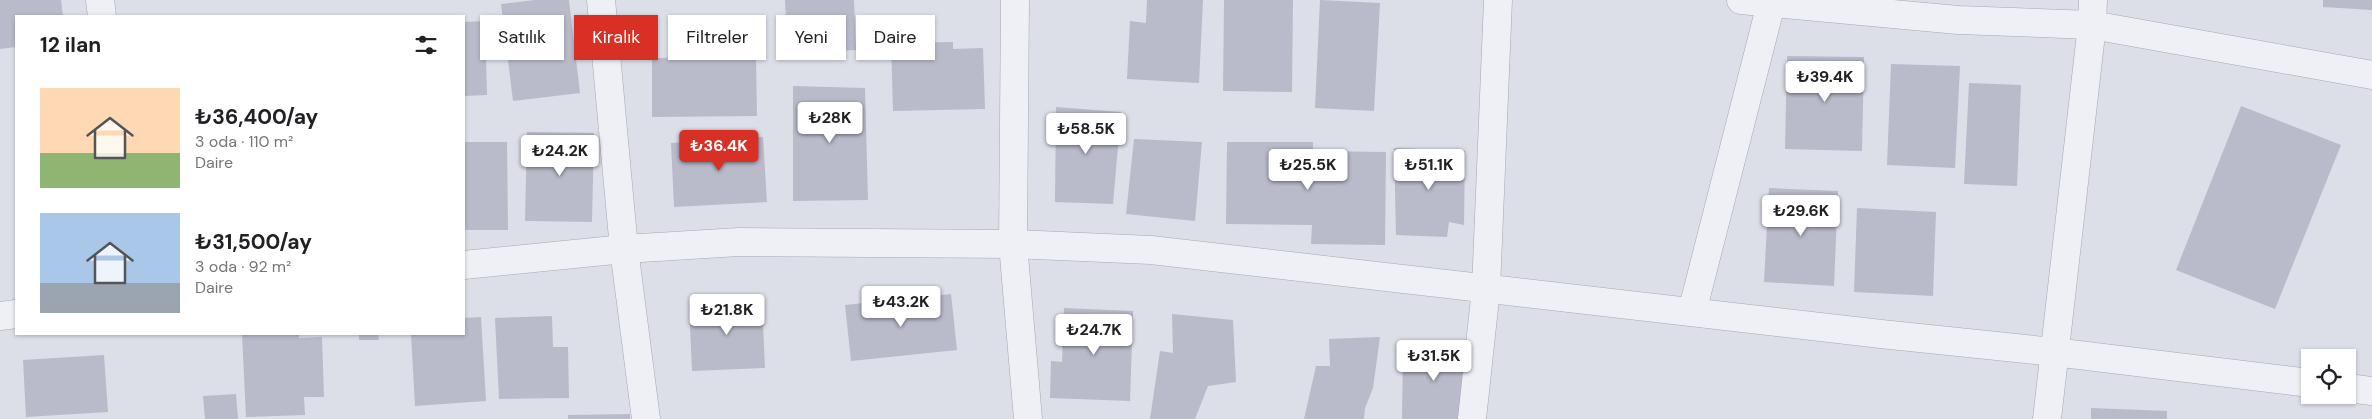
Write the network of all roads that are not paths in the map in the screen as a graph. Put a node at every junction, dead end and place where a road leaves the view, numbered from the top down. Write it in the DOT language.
graph roads {
  1 [pos="100,0"];
  2 [pos="601,0"];
  3 [pos="1015,0"];
  4 [pos="1498,0"];
  5 [pos="1741,0"];
  6 [pos="1772,1"];
  7 [pos="1959,10"];
  8 [pos="2093,12"];
  9 [pos="102,15"];
  10 [pos="2372,75"];
  11 [pos="1013,244"];
  12 [pos="624,249"];
  13 [pos="465,265"];
  14 [pos="1486,289"];
  15 [pos="1692,312"];
  16 [pos="15,314"];
  17 [pos="0,316"];
  18 [pos="2054,352"];
  19 [pos="2301,382"];
  20 [pos="2356,389"];
  21 [pos="2372,391"];
  22 [pos="646,419"];
  23 [pos="1028,419"];
  24 [pos="1472,419"];
  25 [pos="2047,419"];
  1 -- 9 [label="street"];
  2 -- 12 [label="street"];
  3 -- 11 [label="street"];
  4 -- 14 [label="street"];
  5 -- 6 [label="street"];
  6 -- 7 [label="street"];
  6 -- 15 [label="street"];
  7 -- 8 [label="street"];
  8 -- 10 [label="street"];
  8 -- 18 [label="street"];
  11 -- 12 [label="street"];
  11 -- 14 [label="street"];
  11 -- 23 [label="street"];
  12 -- 13 [label="street"];
  12 -- 22 [label="street"];
  14 -- 15 [label="street"];
  14 -- 24 [label="street"];
  15 -- 18 [label="street"];
  16 -- 17 [label="street"];
  18 -- 19 [label="street"];
  18 -- 25 [label="street"];
  20 -- 21 [label="street"];
}
